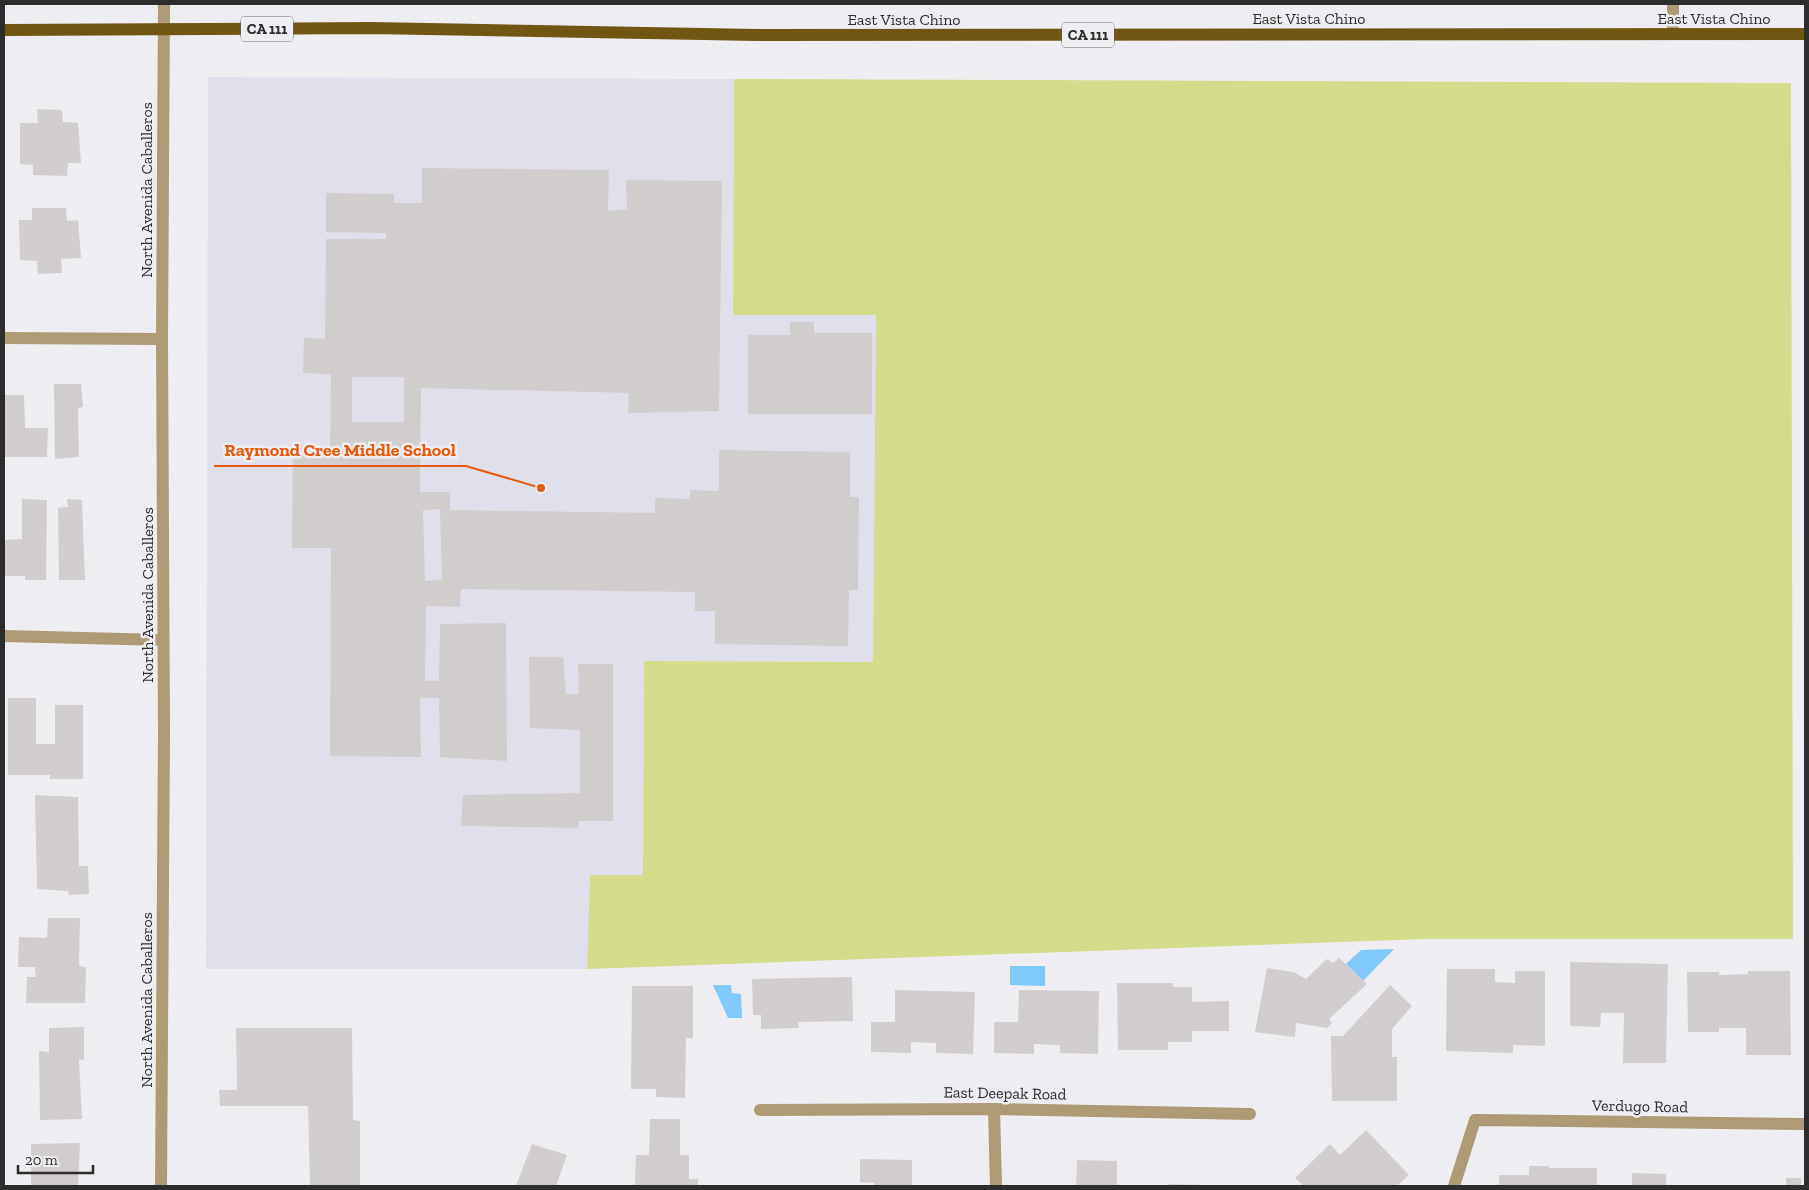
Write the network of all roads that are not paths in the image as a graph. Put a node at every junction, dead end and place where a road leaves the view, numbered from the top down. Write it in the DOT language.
graph roads {
  1 [pos="164,4"];
  2 [pos="1674,4"];
  3 [pos="163,29"];
  4 [pos="4,30"];
  5 [pos="1673,34"];
  6 [pos="1805,34"];
  7 [pos="4,338"];
  8 [pos="162,339"];
  9 [pos="4,636"];
  10 [pos="163,640"];
  11 [pos="994,1109"];
  12 [pos="760,1110"];
  13 [pos="1250,1114"];
  14 [pos="1805,1124"];
  15 [pos="161,1186"];
  16 [pos="996,1186"];
  17 [pos="1454,1186"];
  1 -- 3 [label="street, North Avenida Caballeros"];
  2 -- 5 [label="street"];
  3 -- 4 [label="main road, East Vista Chino / CA 111"];
  3 -- 5 [label="main road, East Vista Chino / CA 111"];
  3 -- 8 [label="street, North Avenida Caballeros"];
  5 -- 6 [label="main road, East Vista Chino / CA 111"];
  7 -- 8 [label="street"];
  8 -- 10 [label="street, North Avenida Caballeros"];
  9 -- 10 [label="street"];
  10 -- 15 [label="street, North Avenida Caballeros"];
  11 -- 12 [label="street, East Deepak Road"];
  11 -- 13 [label="street, East Deepak Road"];
  11 -- 16 [label="street"];
  14 -- 17 [label="street, Verdugo Road"];
}
